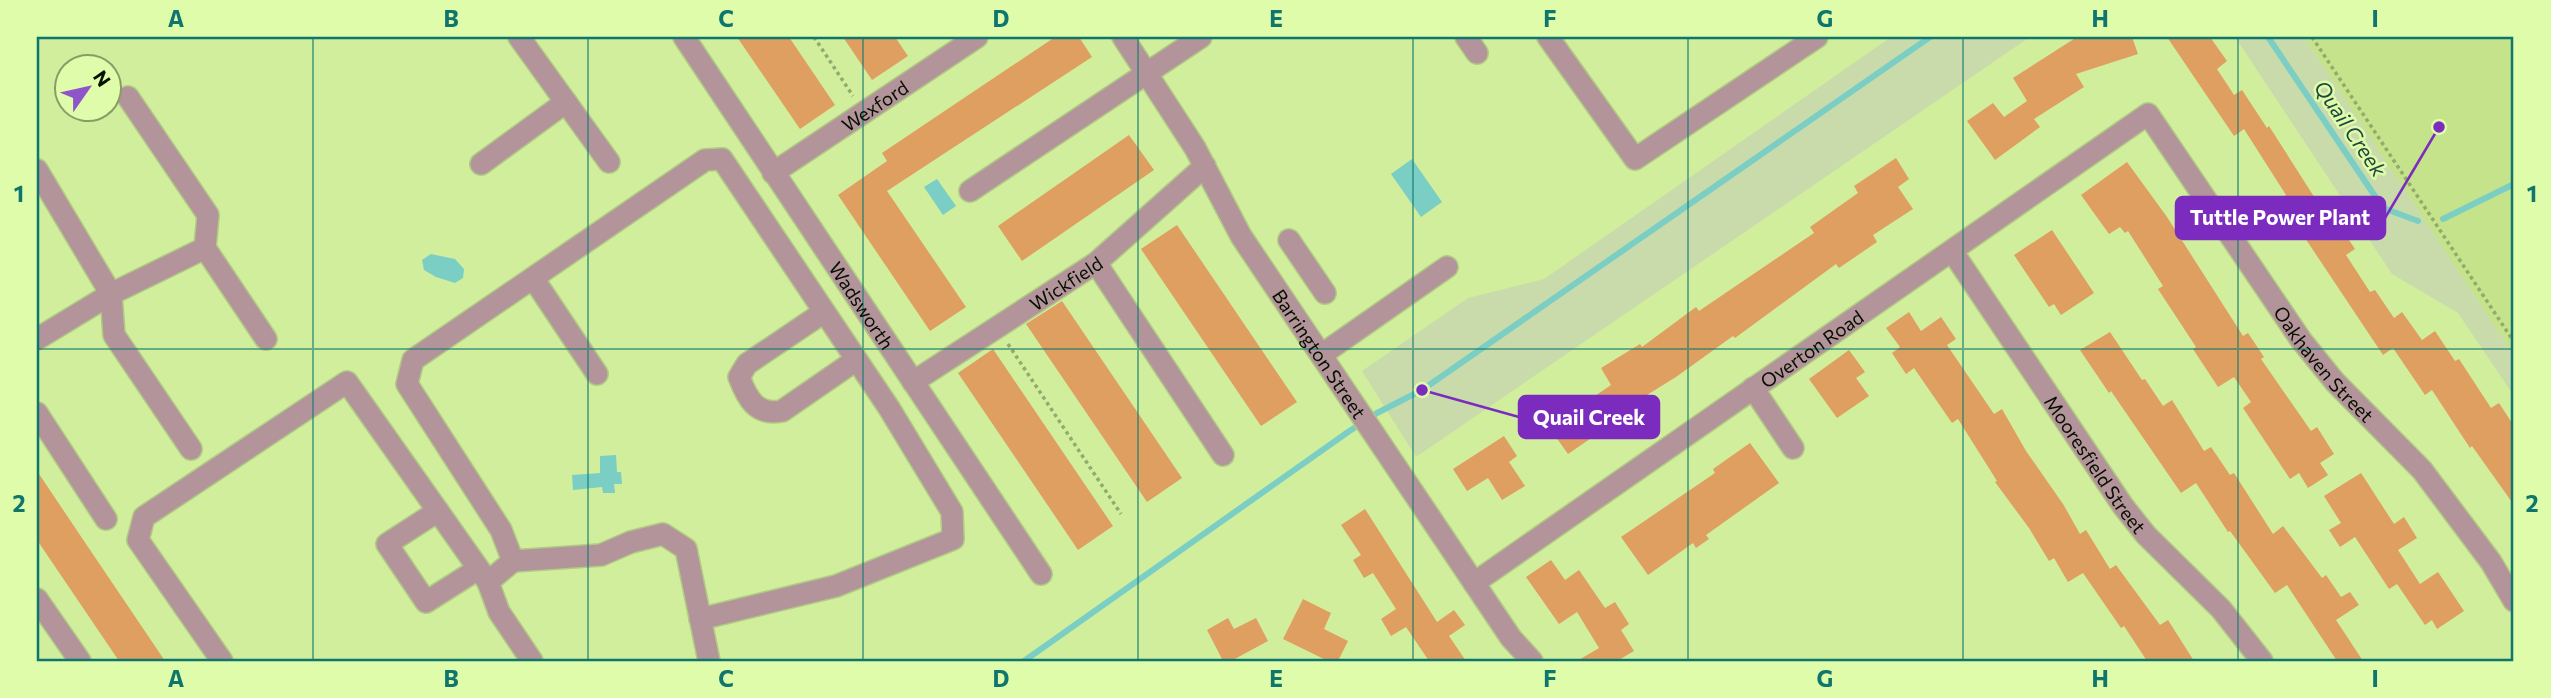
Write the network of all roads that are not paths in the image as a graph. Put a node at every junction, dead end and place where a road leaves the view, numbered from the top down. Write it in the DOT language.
graph roads {
  1 [pos="519,37"];
  2 [pos="684,37"];
  3 [pos="1123,37"];
  4 [pos="1201,37"];
  5 [pos="1548,37"];
  6 [pos="1817,37"];
  7 [pos="964,40"];
  8 [pos="1147,74"];
  9 [pos="128,97"];
  10 [pos="566,102"];
  11 [pos="2148,114"];
  12 [pos="609,162"];
  13 [pos="481,164"];
  14 [pos="1205,166"];
  15 [pos="37,170"];
  16 [pos="773,173"];
  17 [pos="970,191"];
  18 [pos="1289,240"];
  19 [pos="205,248"];
  20 [pos="1952,251"];
  21 [pos="1096,263"];
  22 [pos="1306,266"];
  23 [pos="1447,267"];
  24 [pos="533,278"];
  25 [pos="1276,288"];
  26 [pos="1325,293"];
  27 [pos="111,294"];
  28 [pos="824,312"];
  29 [pos="37,339"];
  30 [pos="266,339"];
  31 [pos="1321,355"];
  32 [pos="856,360"];
  33 [pos="597,374"];
  34 [pos="913,382"];
  35 [pos="1753,388"];
  36 [pos="37,413"];
  37 [pos="1793,448"];
  38 [pos="191,449"];
  39 [pos="1223,455"];
  40 [pos="438,511"];
  41 [pos="106,519"];
  42 [pos="513,561"];
  43 [pos="1041,574"];
  44 [pos="483,575"];
  45 [pos="1474,583"];
  46 [pos="37,599"];
  47 [pos="2514,600"];
  48 [pos="700,619"];
  49 [pos="80,661"];
  50 [pos="222,661"];
  51 [pos="532,661"];
  52 [pos="709,661"];
  53 [pos="1532,661"];
  54 [pos="2262,661"];
  1 -- 10 [label="street"];
  2 -- 16 [label="street, Wadsworth"];
  3 -- 8 [label="street, Barrington Street"];
  4 -- 8 [label="street"];
  5 -- 6 [label="street"];
  7 -- 16 [label="street, Wexford"];
  8 -- 14 [label="street, Barrington Street"];
  8 -- 17 [label="street"];
  9 -- 19 [label="street"];
  10 -- 12 [label="street"];
  10 -- 13 [label="street"];
  11 -- 20 [label="street, Overton Road"];
  11 -- 47 [label="street, Oakhaven Street"];
  14 -- 21 [label="street, Wickfield"];
  14 -- 25 [label="street, Barrington Street"];
  15 -- 27 [label="street"];
  16 -- 34 [label="street, Wadsworth"];
  18 -- 22 [label="street"];
  19 -- 27 [label="street"];
  19 -- 30 [label="street"];
  20 -- 35 [label="street, Overton Road"];
  20 -- 54 [label="street, Mooresfield Street"];
  21 -- 34 [label="street, Wickfield"];
  21 -- 39 [label="street"];
  22 -- 25 [label="street"];
  22 -- 26 [label="street"];
  23 -- 31 [label="street"];
  24 -- 28 [label="street"];
  24 -- 33 [label="street"];
  24 -- 42 [label="street"];
  25 -- 31 [label="street, Barrington Street"];
  27 -- 29 [label="street"];
  27 -- 38 [label="street"];
  28 -- 32 [label="street"];
  28 -- 32 [label="street"];
  31 -- 45 [label="street, Barrington Street"];
  32 -- 48 [label="street"];
  34 -- 43 [label="street, Wadsworth"];
  35 -- 37 [label="street"];
  35 -- 45 [label="street, Overton Road"];
  36 -- 41 [label="street"];
  40 -- 44 [label="street"];
  40 -- 44 [label="street"];
  40 -- 50 [label="street"];
  42 -- 44 [label="street"];
  42 -- 48 [label="street"];
  44 -- 51 [label="street"];
  45 -- 53 [label="street, Barrington Street"];
  46 -- 49 [label="street"];
  48 -- 52 [label="street"];
}
